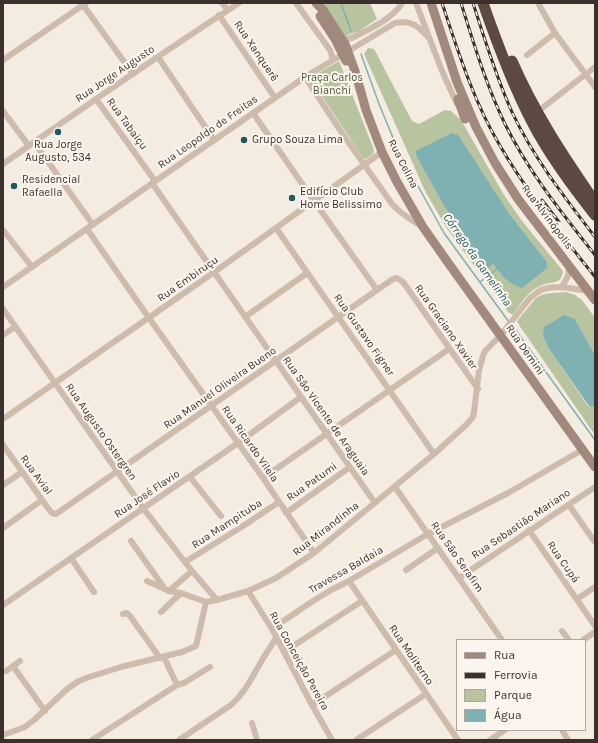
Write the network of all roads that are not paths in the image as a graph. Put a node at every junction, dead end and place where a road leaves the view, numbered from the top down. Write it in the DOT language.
graph roads {
  1 [pos="222,3"];
  2 [pos="239,3"];
  3 [pos="296,3"];
  4 [pos="315,3"];
  5 [pos="402,3"];
  6 [pos="416,3"];
  7 [pos="428,3"];
  8 [pos="431,3"];
  9 [pos="484,3"];
  10 [pos="490,3"];
  11 [pos="538,3"];
  12 [pos="84,4"];
  13 [pos="228,10"];
  14 [pos="220,15"];
  15 [pos="555,33"];
  16 [pos="340,36"];
  17 [pos="430,38"];
  18 [pos="345,53"];
  19 [pos="527,55"];
  20 [pos="158,57"];
  21 [pos="3,60"];
  22 [pos="332,60"];
  23 [pos="595,67"];
  24 [pos="133,74"];
  25 [pos="585,75"];
  26 [pos="305,77"];
  27 [pos="595,87"];
  28 [pos="275,98"];
  29 [pos="96,99"];
  30 [pos="3,111"];
  31 [pos="537,112"];
  32 [pos="253,113"];
  33 [pos="466,119"];
  34 [pos="214,140"];
  35 [pos="31,144"];
  36 [pos="485,144"];
  37 [pos="382,152"];
  38 [pos="3,164"];
  39 [pos="364,165"];
  40 [pos="154,182"];
  41 [pos="314,201"];
  42 [pos="595,202"];
  43 [pos="595,215"];
  44 [pos="93,224"];
  45 [pos="423,227"];
  46 [pos="276,228"];
  47 [pos="87,229"];
  48 [pos="3,230"];
  49 [pos="32,267"];
  50 [pos="569,267"];
  51 [pos="213,273"];
  52 [pos="307,273"];
  53 [pos="397,278"];
  54 [pos="3,287"];
  55 [pos="562,287"];
  56 [pos="377,290"];
  57 [pos="588,291"];
  58 [pos="595,300"];
  59 [pos="3,309"];
  60 [pos="245,317"];
  61 [pos="338,317"];
  62 [pos="149,318"];
  63 [pos="15,326"];
  64 [pos="3,335"];
  65 [pos="500,336"];
  66 [pos="449,349"];
  67 [pos="275,361"];
  68 [pos="54,383"];
  69 [pos="478,389"];
  70 [pos="389,390"];
  71 [pos="301,397"];
  72 [pos="211,406"];
  73 [pos="3,419"];
  74 [pos="327,434"];
  75 [pos="238,443"];
  76 [pos="3,445"];
  77 [pos="582,450"];
  78 [pos="434,454"];
  79 [pos="350,467"];
  80 [pos="595,467"];
  81 [pos="22,472"];
  82 [pos="117,472"];
  83 [pos="190,477"];
  84 [pos="263,478"];
  85 [pos="3,485"];
  86 [pos="395,487"];
  87 [pos="595,487"];
  88 [pos="42,500"];
  89 [pos="279,502"];
  90 [pos="375,503"];
  91 [pos="569,505"];
  92 [pos="143,508"];
  93 [pos="286,513"];
  94 [pos="54,514"];
  95 [pos="221,516"];
  96 [pos="3,528"];
  97 [pos="529,530"];
  98 [pos="428,534"];
  99 [pos="131,541"];
  100 [pos="594,541"];
  101 [pos="438,548"];
  102 [pos="314,553"];
  103 [pos="71,558"];
  104 [pos="185,562"];
  105 [pos="406,570"];
  106 [pos="192,571"];
  107 [pos="459,578"];
  108 [pos="147,581"];
  109 [pos="349,581"];
  110 [pos="595,587"];
  111 [pos="167,590"];
  112 [pos="248,591"];
  113 [pos="94,592"];
  114 [pos="181,594"];
  115 [pos="577,599"];
  116 [pos="217,600"];
  117 [pos="362,601"];
  118 [pos="206,602"];
  119 [pos="3,605"];
  120 [pos="161,612"];
  121 [pos="123,614"];
  122 [pos="594,622"];
  123 [pos="276,626"];
  124 [pos="562,631"];
  125 [pos="595,632"];
  126 [pos="276,638"];
  127 [pos="501,639"];
  128 [pos="568,639"];
  129 [pos="584,639"];
  130 [pos="396,650"];
  131 [pos="284,652"];
  132 [pos="162,657"];
  133 [pos="20,661"];
  134 [pos="13,666"];
  135 [pos="210,667"];
  136 [pos="6,671"];
  137 [pos="177,685"];
  138 [pos="426,694"];
  139 [pos="312,705"];
  140 [pos="45,711"];
  141 [pos="252,723"];
  142 [pos="503,731"];
  143 [pos="563,731"];
  144 [pos="3,735"];
  145 [pos="92,740"];
  146 [pos="179,740"];
  147 [pos="258,740"];
  148 [pos="332,740"];
  149 [pos="356,740"];
  150 [pos="458,740"];
  151 [pos="490,740"];
  152 [pos="568,740"];
  1 -- 13 [label="street"];
  2 -- 13 [label="street, Rua Jorge Augusto"];
  3 -- 22 [label="street"];
  4 -- 16 [label="street, Rua Celina"];
  4 -- 18 [label="street, Rua Celina"];
  5 -- 16 [label="street"];
  6 -- 17 [label="street, Rua Alvinópolis"];
  7 -- 33 [label="street"];
  8 -- 36 [label="street, Rua Alvinópolis"];
  9 -- 43 [label="highway"];
  10 -- 31 [label="highway"];
  11 -- 15 [label="street"];
  12 -- 21 [label="street"];
  12 -- 24 [label="street"];
  13 -- 14 [label="street, Rua Jorge Augusto"];
  14 -- 20 [label="street, Rua Jorge Augusto"];
  14 -- 28 [label="street, Rua Xanquerê"];
  15 -- 19 [label="street"];
  15 -- 25 [label="street"];
  16 -- 18 [label="street, Rua Celina"];
  17 -- 18 [label="street, Rua Leopoldo de Freitas"];
  17 -- 33 [label="street, Rua Alvinópolis"];
  18 -- 22 [label="street, Rua Leopoldo de Freitas"];
  18 -- 37 [label="street, Rua Celina"];
  20 -- 24 [label="street, Rua Jorge Augusto"];
  20 -- 34 [label="street"];
  22 -- 26 [label="street, Rua Leopoldo de Freitas"];
  23 -- 25 [label="street"];
  24 -- 29 [label="street, Rua Jorge Augusto"];
  25 -- 27 [label="street"];
  25 -- 31 [label="street"];
  26 -- 28 [label="street, Rua Leopoldo de Freitas"];
  26 -- 39 [label="street, Rua Demini"];
  28 -- 32 [label="street, Rua Leopoldo de Freitas"];
  29 -- 35 [label="street, Rua Jorge Augusto"];
  29 -- 40 [label="street, Rua Tabaiçu"];
  30 -- 35 [label="street"];
  31 -- 42 [label="highway"];
  32 -- 34 [label="street, Rua Leopoldo de Freitas"];
  32 -- 41 [label="street"];
  33 -- 36 [label="street, Rua Alvinópolis"];
  34 -- 40 [label="street, Rua Leopoldo de Freitas"];
  35 -- 38 [label="street, Rua Jorge Augusto"];
  35 -- 44 [label="street"];
  36 -- 50 [label="street, Rua Alvinópolis"];
  37 -- 39 [label="street, Rua Embiruçu"];
  37 -- 45 [label="street, Rua Celina"];
  39 -- 41 [label="street, Rua Embiruçu"];
  39 -- 45 [label="street, Rua Demini"];
  40 -- 44 [label="street, Rua Leopoldo de Freitas"];
  40 -- 51 [label="street, Rua São Vicente de Araguaia"];
  41 -- 46 [label="street, Rua Embiruçu"];
  41 -- 56 [label="street"];
  44 -- 47 [label="street, Rua Leopoldo de Freitas"];
  45 -- 65 [label="street, Rua Demini"];
  46 -- 51 [label="street, Rua Embiruçu"];
  46 -- 52 [label="street, Rua Gustavo Figner"];
  47 -- 49 [label="street, Rua Leopoldo de Freitas"];
  47 -- 62 [label="street, Rua Ricardo Vilela"];
  48 -- 49 [label="street"];
  49 -- 54 [label="street, Rua Leopoldo de Freitas"];
  50 -- 55 [label="street"];
  50 -- 57 [label="street, Rua Alvinópolis"];
  51 -- 60 [label="street, Rua São Vicente de Araguaia"];
  51 -- 62 [label="street, Rua Embiruçu"];
  52 -- 60 [label="street"];
  52 -- 61 [label="street, Rua Gustavo Figner"];
  53 -- 56 [label="street, Rua Manuel Oliveira Bueno"];
  53 -- 66 [label="street, Rua Graciano Xavier"];
  55 -- 57 [label="street, Rua Mirandinha"];
  55 -- 65 [label="street, Rua Mirandinha"];
  56 -- 61 [label="street, Rua Manuel Oliveira Bueno"];
  57 -- 58 [label="street, Rua Alvinópolis"];
  59 -- 63 [label="street, Rua Augusto Ostergren"];
  60 -- 67 [label="street, Rua São Vicente de Araguaia"];
  61 -- 67 [label="street, Rua Manuel Oliveira Bueno"];
  61 -- 70 [label="street, Rua Gustavo Figner"];
  62 -- 68 [label="street, Rua Embiruçu"];
  62 -- 72 [label="street, Rua Ricardo Vilela"];
  63 -- 64 [label="street"];
  63 -- 68 [label="street, Rua Augusto Ostergren"];
  65 -- 69 [label="street, Rua Mirandinha"];
  65 -- 77 [label="street, Rua Demini"];
  66 -- 69 [label="street, Rua Graciano Xavier"];
  66 -- 70 [label="street"];
  67 -- 71 [label="street, Rua São Vicente de Araguaia"];
  67 -- 72 [label="street, Rua Manuel Oliveira Bueno"];
  68 -- 73 [label="street, Rua Embiruçu"];
  68 -- 82 [label="street, Rua Augusto Ostergren"];
  69 -- 78 [label="street, Rua Mirandinha"];
  70 -- 74 [label="street"];
  70 -- 78 [label="street, Rua Gustavo Figner"];
  71 -- 74 [label="street, Rua São Vicente de Araguaia"];
  71 -- 75 [label="street, Rua José Flavio"];
  72 -- 75 [label="street, Rua Ricardo Vilela"];
  72 -- 82 [label="street, Rua Manuel Oliveira Bueno"];
  74 -- 79 [label="street, Rua São Vicente de Araguaia"];
  74 -- 84 [label="street"];
  75 -- 83 [label="street, Rua José Flavio"];
  75 -- 84 [label="street, Rua Ricardo Vilela"];
  76 -- 81 [label="street, Rua Avial"];
  77 -- 80 [label="street, Rua Demini"];
  77 -- 98 [label="street, Travessa Baldaia"];
  78 -- 86 [label="street, Rua Mirandinha"];
  79 -- 90 [label="street, Rua São Vicente de Araguaia"];
  79 -- 93 [label="street, Rua Patumi"];
  81 -- 85 [label="street"];
  81 -- 88 [label="street, Rua Avial"];
  82 -- 92 [label="street, Rua Augusto Ostergren"];
  82 -- 94 [label="street, Rua Manuel Oliveira Bueno"];
  83 -- 92 [label="street, Rua José Flavio"];
  83 -- 95 [label="street"];
  84 -- 89 [label="street, Rua Ricardo Vilela"];
  86 -- 90 [label="street, Rua Mirandinha"];
  86 -- 98 [label="street, Rua São Serafim"];
  87 -- 91 [label="street, Rua Sebastião Mariano"];
  88 -- 94 [label="street, Rua Avial"];
  88 -- 96 [label="street"];
  89 -- 93 [label="street, Rua Ricardo Vilela"];
  89 -- 104 [label="street, Rua Mampituba"];
  90 -- 102 [label="street, Rua Mirandinha"];
  91 -- 97 [label="street, Rua Sebastião Mariano"];
  91 -- 100 [label="street"];
  92 -- 103 [label="street, Rua José Flavio"];
  92 -- 104 [label="street, Rua Augusto Ostergren"];
  93 -- 102 [label="street, Rua Ricardo Vilela"];
  97 -- 107 [label="street, Rua Sebastião Mariano"];
  97 -- 115 [label="street, Rua Cupá"];
  98 -- 101 [label="street, Rua São Serafim"];
  98 -- 109 [label="street, Travessa Baldaia"];
  99 -- 111 [label="street"];
  101 -- 105 [label="street"];
  101 -- 107 [label="street, Rua São Serafim"];
  102 -- 112 [label="street, Rua Mirandinha"];
  103 -- 113 [label="street"];
  103 -- 119 [label="street, Rua José Flavio"];
  104 -- 106 [label="street, Rua Augusto Ostergren"];
  106 -- 111 [label="street"];
  106 -- 116 [label="street, Rua Augusto Ostergren"];
  107 -- 127 [label="street, Rua São Serafim"];
  108 -- 111 [label="street"];
  109 -- 117 [label="street, Rua Moliterno"];
  109 -- 123 [label="street, Travessa Baldaia"];
  110 -- 115 [label="street"];
  111 -- 114 [label="street"];
  112 -- 116 [label="street, Rua Mirandinha"];
  112 -- 126 [label="street, Rua Conceição Pereira"];
  114 -- 118 [label="street"];
  114 -- 120 [label="street"];
  115 -- 122 [label="street, Rua Cupá"];
  116 -- 118 [label="street, Rua Mirandinha"];
  117 -- 130 [label="street, Rua Moliterno"];
  117 -- 131 [label="street"];
  118 -- 132 [label="street"];
  121 -- 132 [label="street"];
  124 -- 128 [label="street"];
  125 -- 129 [label="street"];
  126 -- 131 [label="street, Rua Conceição Pereira"];
  126 -- 146 [label="street"];
  130 -- 138 [label="street, Rua Moliterno"];
  130 -- 139 [label="street"];
  131 -- 139 [label="street, Rua Conceição Pereira"];
  132 -- 137 [label="street"];
  132 -- 140 [label="street"];
  133 -- 134 [label="street"];
  134 -- 136 [label="street"];
  134 -- 140 [label="street"];
  135 -- 137 [label="street"];
  137 -- 145 [label="street"];
  138 -- 149 [label="street"];
  138 -- 150 [label="street, Rua Moliterno"];
  139 -- 148 [label="street, Rua Conceição Pereira"];
  140 -- 144 [label="street"];
  141 -- 147 [label="street"];
  142 -- 151 [label="street"];
  143 -- 152 [label="street"];
}
